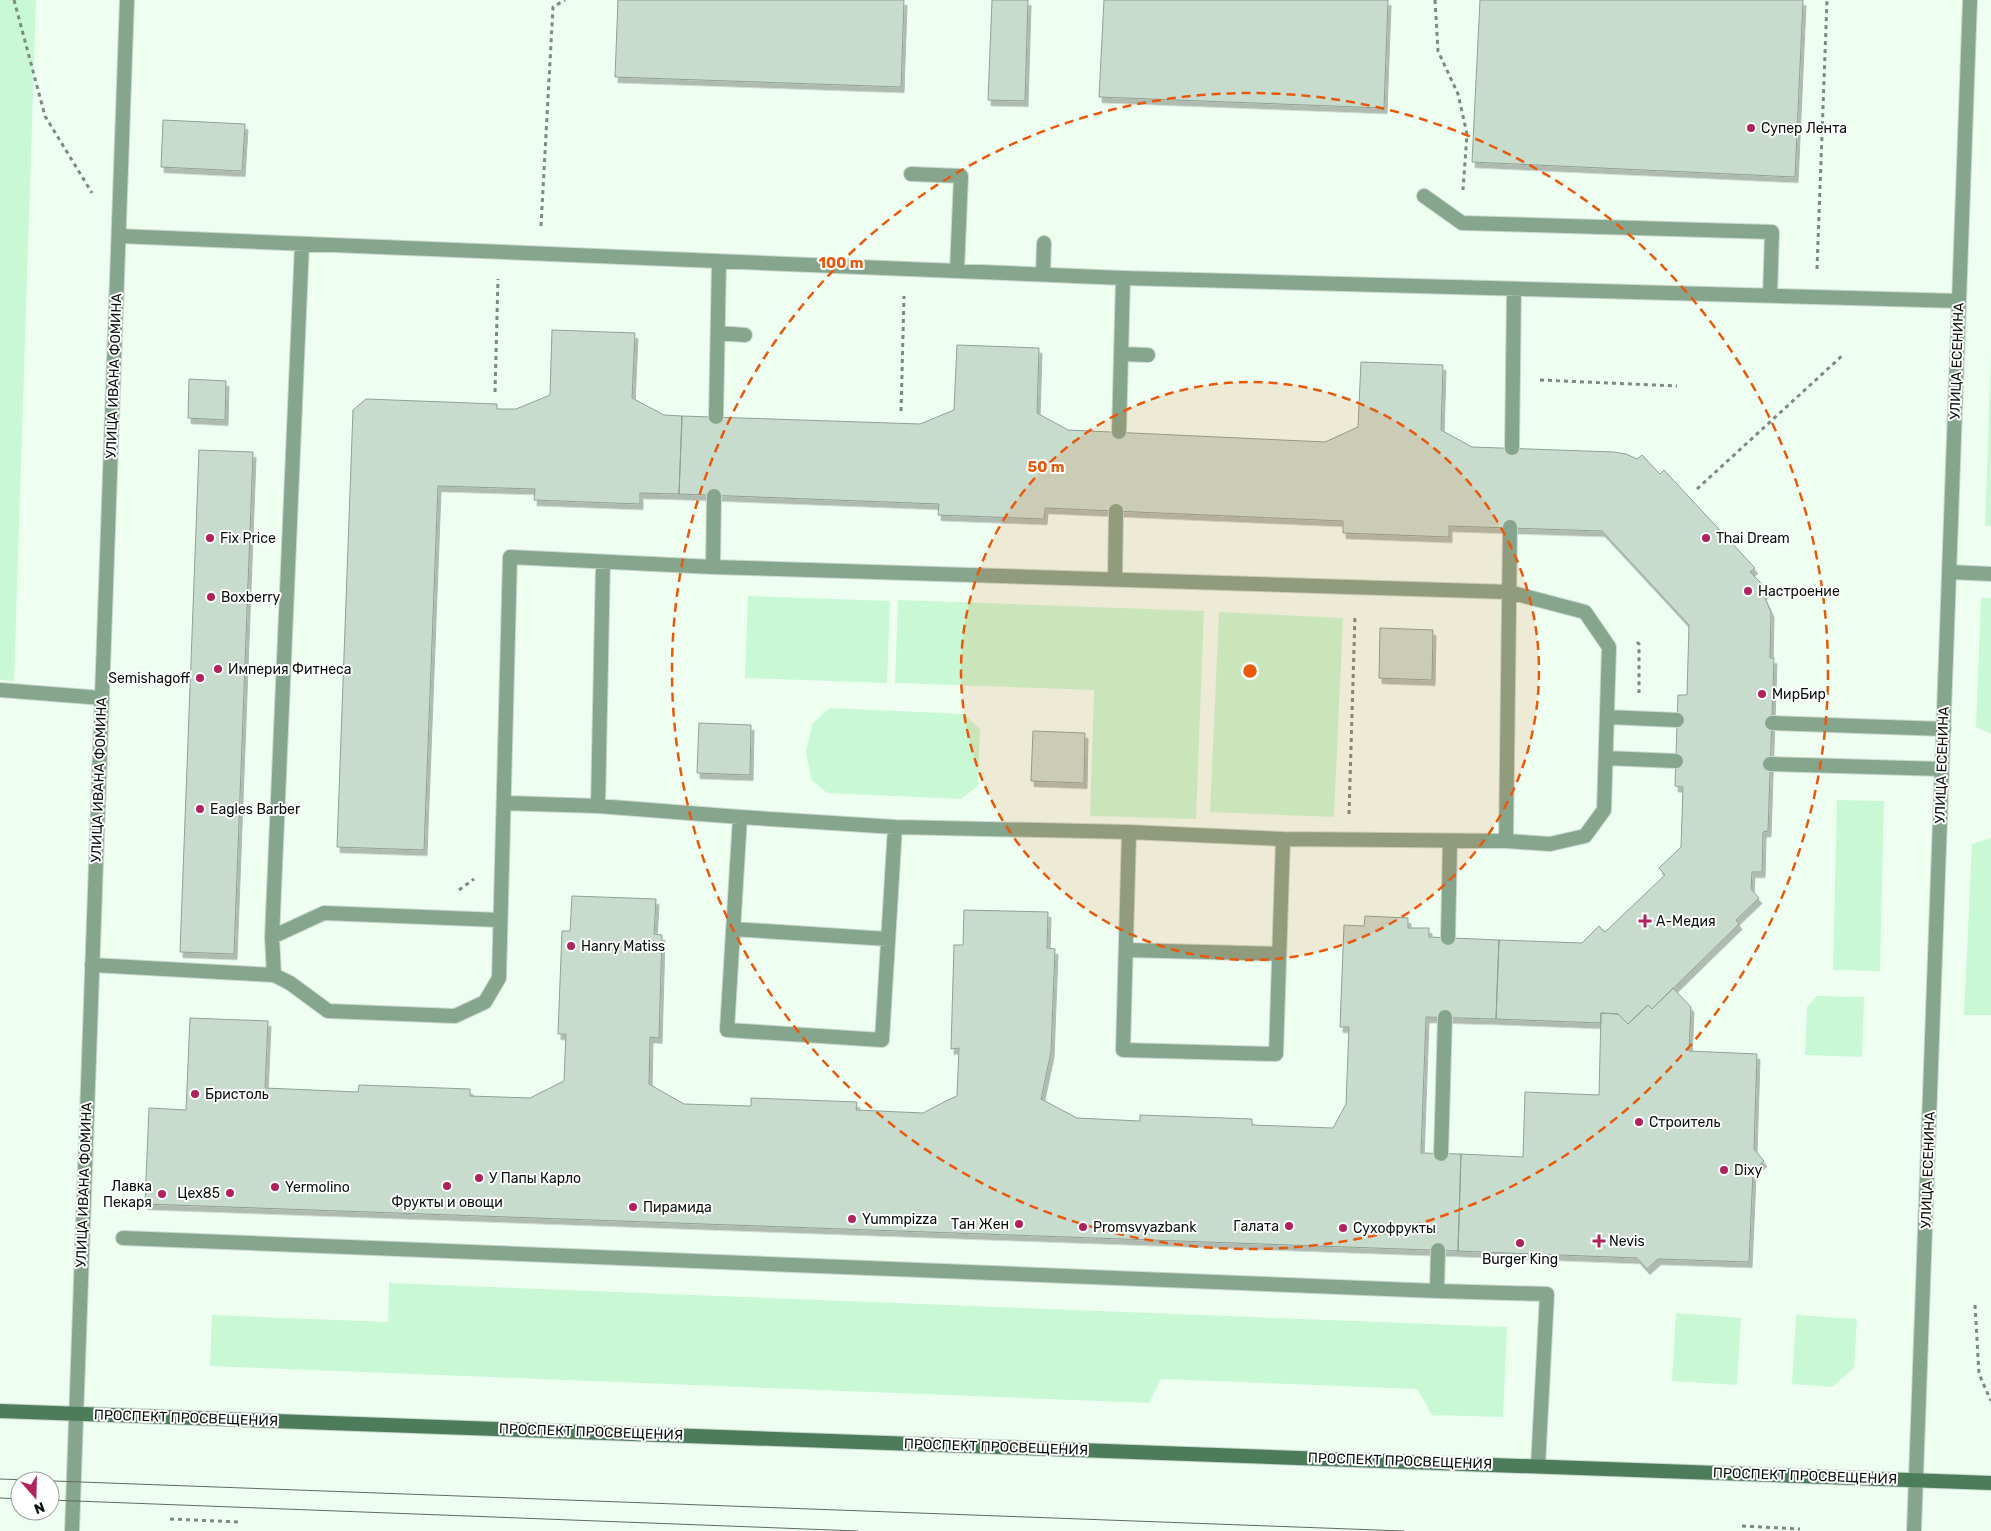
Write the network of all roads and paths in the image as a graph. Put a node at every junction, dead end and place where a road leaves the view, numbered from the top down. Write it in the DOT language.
graph roads {
  1 [pos="14,0"];
  2 [pos="127,0"];
  3 [pos="564,0"];
  4 [pos="1435,0"];
  5 [pos="1827,0"];
  6 [pos="1970,0"];
  7 [pos="911,174"];
  8 [pos="94,196"];
  9 [pos="1424,196"];
  10 [pos="1462,223"];
  11 [pos="119,236"];
  12 [pos="1044,243"];
  13 [pos="302,244"];
  14 [pos="539,254"];
  15 [pos="720,262"];
  16 [pos="957,271"];
  17 [pos="498,274"];
  18 [pos="1043,275"];
  19 [pos="1123,278"];
  20 [pos="904,288"];
  21 [pos="1514,289"];
  22 [pos="1770,296"];
  23 [pos="1816,297"];
  24 [pos="1959,301"];
  25 [pos="718,333"];
  26 [pos="745,335"];
  27 [pos="1122,354"];
  28 [pos="1844,354"];
  29 [pos="1148,355"];
  30 [pos="1513,379"];
  31 [pos="1677,386"];
  32 [pos="495,392"];
  33 [pos="901,412"];
  34 [pos="716,417"];
  35 [pos="1119,432"];
  36 [pos="1512,448"];
  37 [pos="1697,489"];
  38 [pos="714,496"];
  39 [pos="1116,511"];
  40 [pos="1510,527"];
  41 [pos="603,562"];
  42 [pos="713,567"];
  43 [pos="1950,572"];
  44 [pos="1991,574"];
  45 [pos="1115,580"];
  46 [pos="1356,588"];
  47 [pos="1509,592"];
  48 [pos="1632,638"];
  49 [pos="0,690"];
  50 [pos="102,698"];
  51 [pos="1607,717"];
  52 [pos="1639,718"];
  53 [pos="1677,720"];
  54 [pos="1772,723"];
  55 [pos="1944,729"];
  56 [pos="1606,758"];
  57 [pos="1676,760"];
  58 [pos="1770,764"];
  59 [pos="1942,769"];
  60 [pos="504,803"];
  61 [pos="598,806"];
  62 [pos="740,817"];
  63 [pos="895,826"];
  64 [pos="1129,832"];
  65 [pos="1283,839"];
  66 [pos="1349,840"];
  67 [pos="1450,841"];
  68 [pos="1506,841"];
  69 [pos="478,876"];
  70 [pos="455,893"];
  71 [pos="499,920"];
  72 [pos="733,930"];
  73 [pos="272,937"];
  74 [pos="1448,938"];
  75 [pos="888,939"];
  76 [pos="1126,950"];
  77 [pos="1279,954"];
  78 [pos="92,965"];
  79 [pos="274,975"];
  80 [pos="1445,1017"];
  81 [pos="1441,1154"];
  82 [pos="123,1238"];
  83 [pos="1438,1250"];
  84 [pos="1437,1291"];
  85 [pos="1975,1305"];
  86 [pos="1991,1401"];
  87 [pos="0,1411"];
  88 [pos="76,1414"];
  89 [pos="1538,1466"];
  90 [pos="1916,1480"];
  91 [pos="1991,1483"];
  92 [pos="170,1519"];
  93 [pos="240,1522"];
  94 [pos="1742,1526"];
  95 [pos="1800,1529"];
  96 [pos="72,1531"];
  97 [pos="1914,1531"];
  1 -- 8 [label="path"];
  2 -- 11 [label="street, УЛИЦА ИВАНА ФОМИНА"];
  3 -- 14 [label="path"];
  4 -- 10 [label="path"];
  5 -- 23 [label="path"];
  6 -- 24 [label="street, УЛИЦА ЕСЕНИНА"];
  7 -- 16 [label="street"];
  9 -- 10 [label="street"];
  10 -- 22 [label="street"];
  11 -- 13 [label="street"];
  11 -- 50 [label="street, УЛИЦА ИВАНА ФОМИНА"];
  12 -- 18 [label="street"];
  13 -- 14 [label="street"];
  13 -- 73 [label="street"];
  14 -- 15 [label="street"];
  15 -- 16 [label="street"];
  15 -- 25 [label="street"];
  16 -- 18 [label="street"];
  17 -- 32 [label="path"];
  18 -- 19 [label="street"];
  19 -- 21 [label="street"];
  19 -- 27 [label="street"];
  20 -- 33 [label="path"];
  21 -- 22 [label="street"];
  21 -- 30 [label="street"];
  22 -- 23 [label="street"];
  23 -- 24 [label="street"];
  24 -- 43 [label="street, УЛИЦА ЕСЕНИНА"];
  25 -- 26 [label="street"];
  25 -- 34 [label="street"];
  27 -- 29 [label="street"];
  27 -- 35 [label="street"];
  28 -- 37 [label="path"];
  30 -- 31 [label="path"];
  30 -- 36 [label="street"];
  38 -- 42 [label="street"];
  39 -- 45 [label="street"];
  40 -- 47 [label="street"];
  41 -- 42 [label="street"];
  41 -- 60 [label="street"];
  41 -- 61 [label="street"];
  42 -- 45 [label="street"];
  43 -- 44 [label="street"];
  43 -- 55 [label="street, УЛИЦА ЕСЕНИНА"];
  45 -- 46 [label="street"];
  46 -- 47 [label="street"];
  46 -- 66 [label="path"];
  47 -- 51 [label="street"];
  47 -- 68 [label="street"];
  48 -- 52 [label="path"];
  49 -- 50 [label="street"];
  50 -- 78 [label="street, УЛИЦА ИВАНА ФОМИНА"];
  51 -- 52 [label="street"];
  51 -- 56 [label="street"];
  52 -- 53 [label="street"];
  54 -- 55 [label="street"];
  55 -- 59 [label="street, УЛИЦА ЕСЕНИНА"];
  56 -- 57 [label="street"];
  56 -- 68 [label="street"];
  58 -- 59 [label="street"];
  59 -- 90 [label="street, УЛИЦА ЕСЕНИНА"];
  60 -- 61 [label="street"];
  60 -- 71 [label="street"];
  61 -- 62 [label="street"];
  62 -- 63 [label="street"];
  62 -- 72 [label="street"];
  63 -- 64 [label="street"];
  63 -- 75 [label="street"];
  64 -- 65 [label="street"];
  64 -- 76 [label="street"];
  65 -- 66 [label="street"];
  65 -- 77 [label="street"];
  66 -- 67 [label="street"];
  67 -- 68 [label="street"];
  67 -- 74 [label="street"];
  69 -- 70 [label="path"];
  71 -- 73 [label="street"];
  71 -- 79 [label="street"];
  72 -- 75 [label="street"];
  72 -- 75 [label="street"];
  73 -- 79 [label="street"];
  76 -- 77 [label="street"];
  76 -- 77 [label="street"];
  78 -- 79 [label="street"];
  78 -- 88 [label="street, УЛИЦА ИВАНА ФОМИНА"];
  80 -- 81 [label="street"];
  82 -- 84 [label="street"];
  83 -- 84 [label="street"];
  84 -- 89 [label="street"];
  85 -- 86 [label="path"];
  87 -- 88 [label="main road, ПРОСПЕКТ ПРОСВЕЩЕНИЯ"];
  88 -- 89 [label="main road, ПРОСПЕКТ ПРОСВЕЩЕНИЯ"];
  88 -- 96 [label="street, УЛИЦА ИВАНА ФОМИНА"];
  89 -- 90 [label="main road, ПРОСПЕКТ ПРОСВЕЩЕНИЯ"];
  90 -- 91 [label="main road, ПРОСПЕКТ ПРОСВЕЩЕНИЯ"];
  90 -- 97 [label="street, УЛИЦА ЕСЕНИНА"];
  92 -- 93 [label="path"];
  94 -- 95 [label="path"];
}
